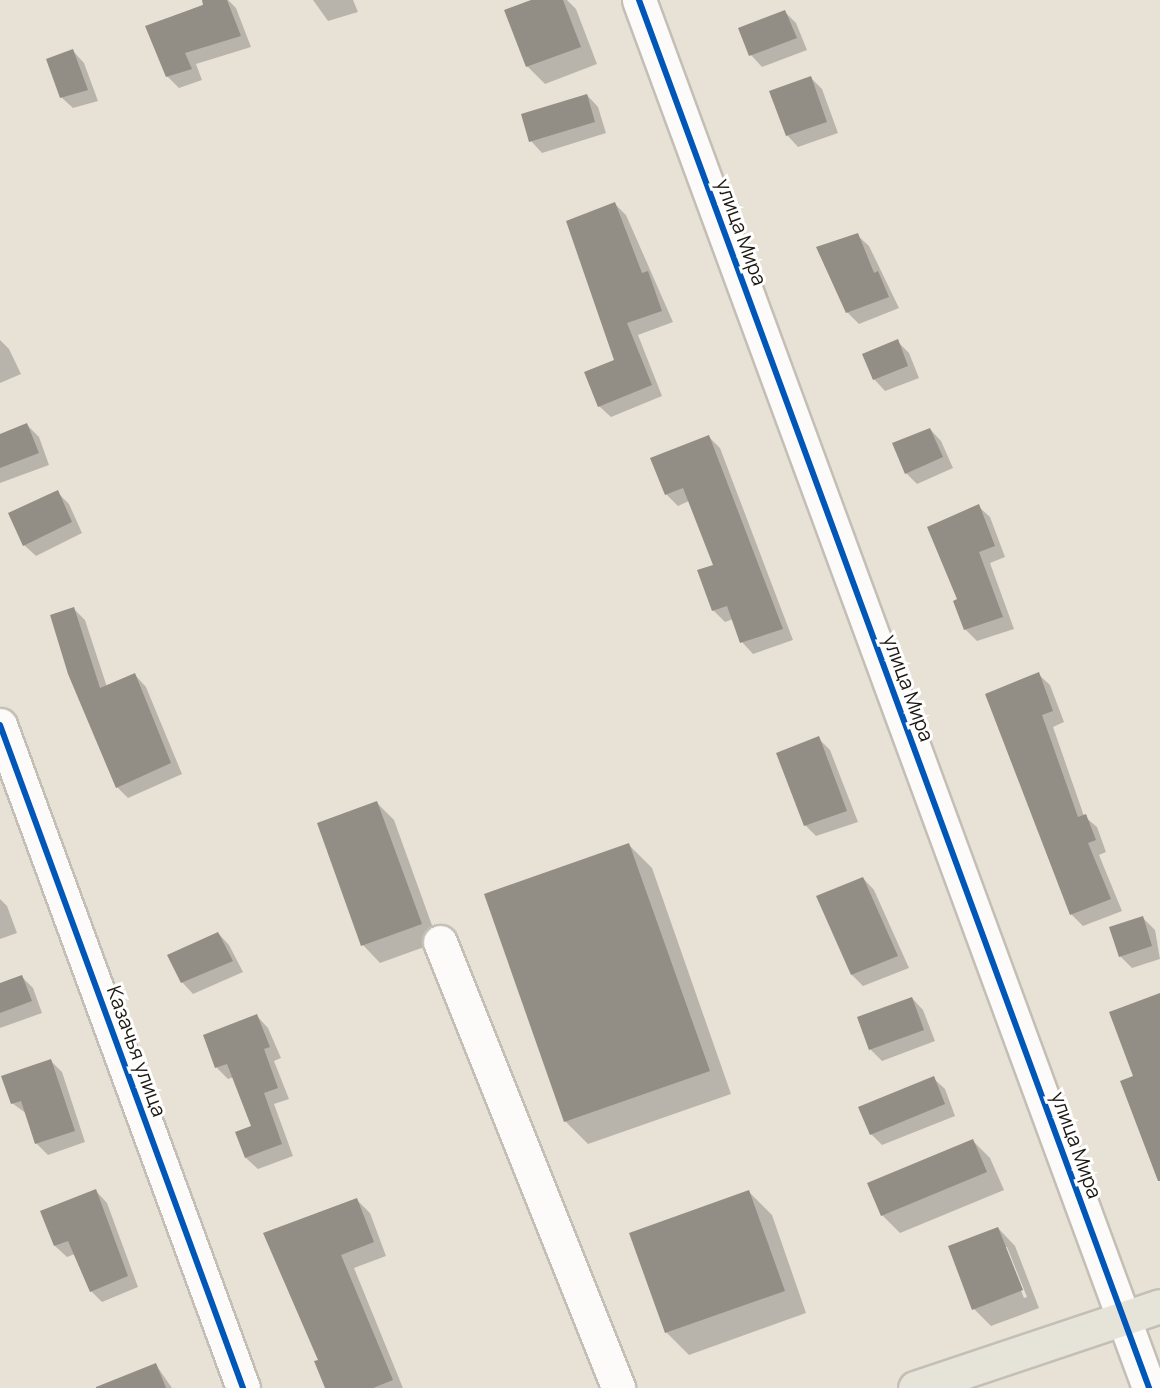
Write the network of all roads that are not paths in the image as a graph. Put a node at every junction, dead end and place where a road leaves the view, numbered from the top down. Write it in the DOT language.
graph roads {
  1 [pos="639,0"];
  2 [pos="0,725"];
  3 [pos="440,942"];
  4 [pos="1160,1306"];
  5 [pos="1123,1319"];
  6 [pos="243,1388"];
  7 [pos="618,1388"];
  8 [pos="915,1388"];
  9 [pos="1149,1388"];
  1 -- 5 [label="street, улица Мира"];
  2 -- 6 [label="street, Казачья улица"];
  3 -- 7 [label="street"];
  4 -- 5 [label="main road"];
  5 -- 8 [label="main road"];
  5 -- 9 [label="street, улица Мира"];
}
